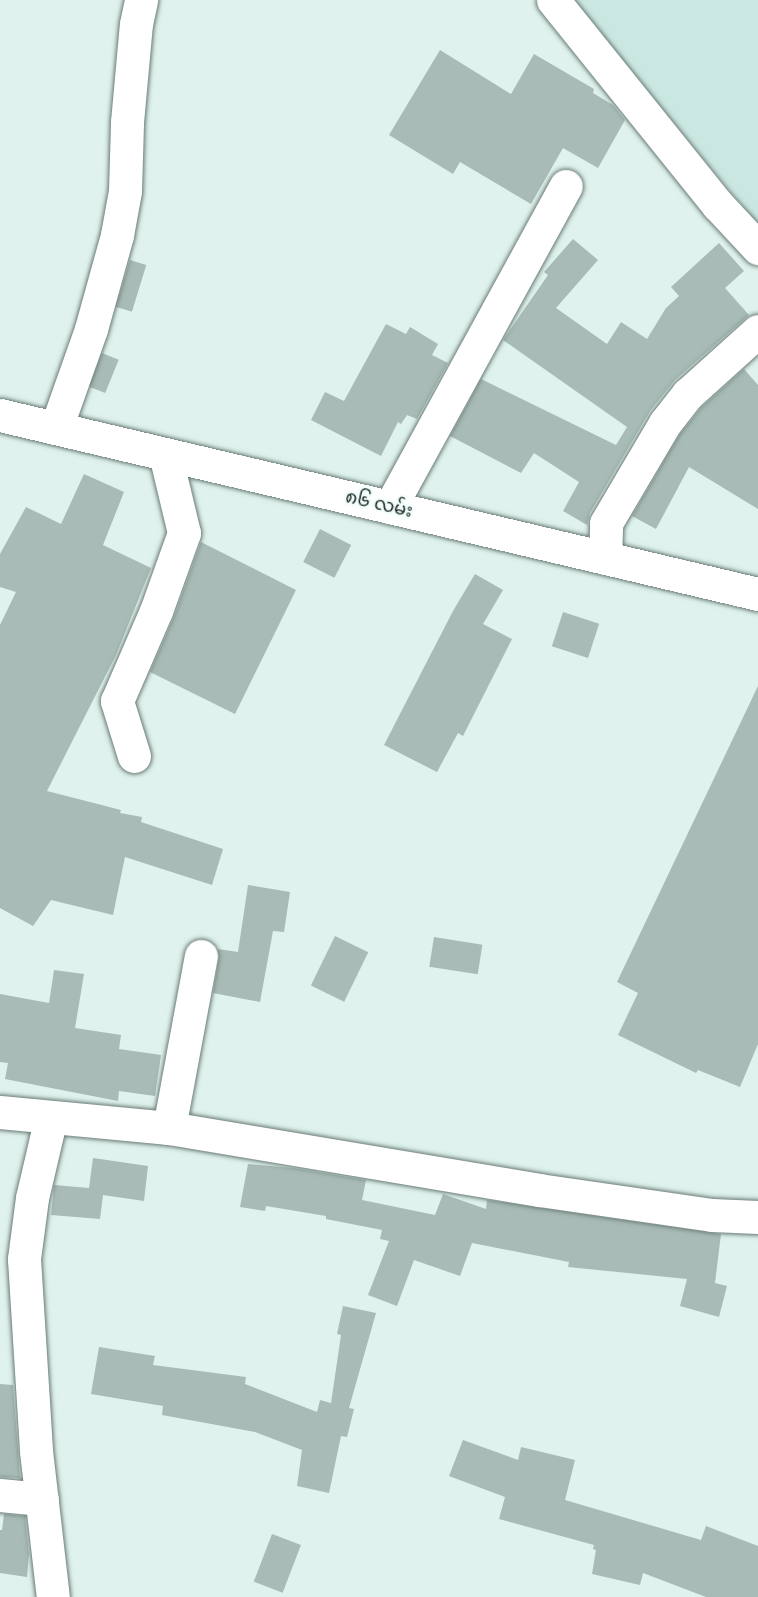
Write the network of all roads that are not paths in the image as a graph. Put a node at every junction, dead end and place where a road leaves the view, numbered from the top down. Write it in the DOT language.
graph roads {
  1 [pos="141,0"];
  2 [pos="553,0"];
  3 [pos="566,186"];
  4 [pos="758,248"];
  5 [pos="758,331"];
  6 [pos="0,415"];
  7 [pos="56,428"];
  8 [pos="165,454"];
  9 [pos="390,507"];
  10 [pos="605,558"];
  11 [pos="758,594"];
  12 [pos="134,756"];
  13 [pos="201,956"];
  14 [pos="0,1112"];
  15 [pos="51,1118"];
  16 [pos="169,1128"];
  17 [pos="758,1217"];
  18 [pos="0,1495"];
  19 [pos="42,1499"];
  20 [pos="53,1597"];
  1 -- 7 [label="street"];
  2 -- 4 [label="street"];
  3 -- 9 [label="street"];
  5 -- 10 [label="street"];
  6 -- 7 [label="street, ၈၆ လမ်း"];
  7 -- 8 [label="street, ၈၆ လမ်း"];
  8 -- 9 [label="street, ၈၆ လမ်း"];
  8 -- 12 [label="street"];
  9 -- 10 [label="street, ၈၆ လမ်း"];
  10 -- 11 [label="street, ၈၆ လမ်း"];
  13 -- 16 [label="street"];
  14 -- 15 [label="street"];
  15 -- 16 [label="street"];
  15 -- 19 [label="street"];
  16 -- 17 [label="street"];
  18 -- 19 [label="street"];
  19 -- 20 [label="street"];
}
